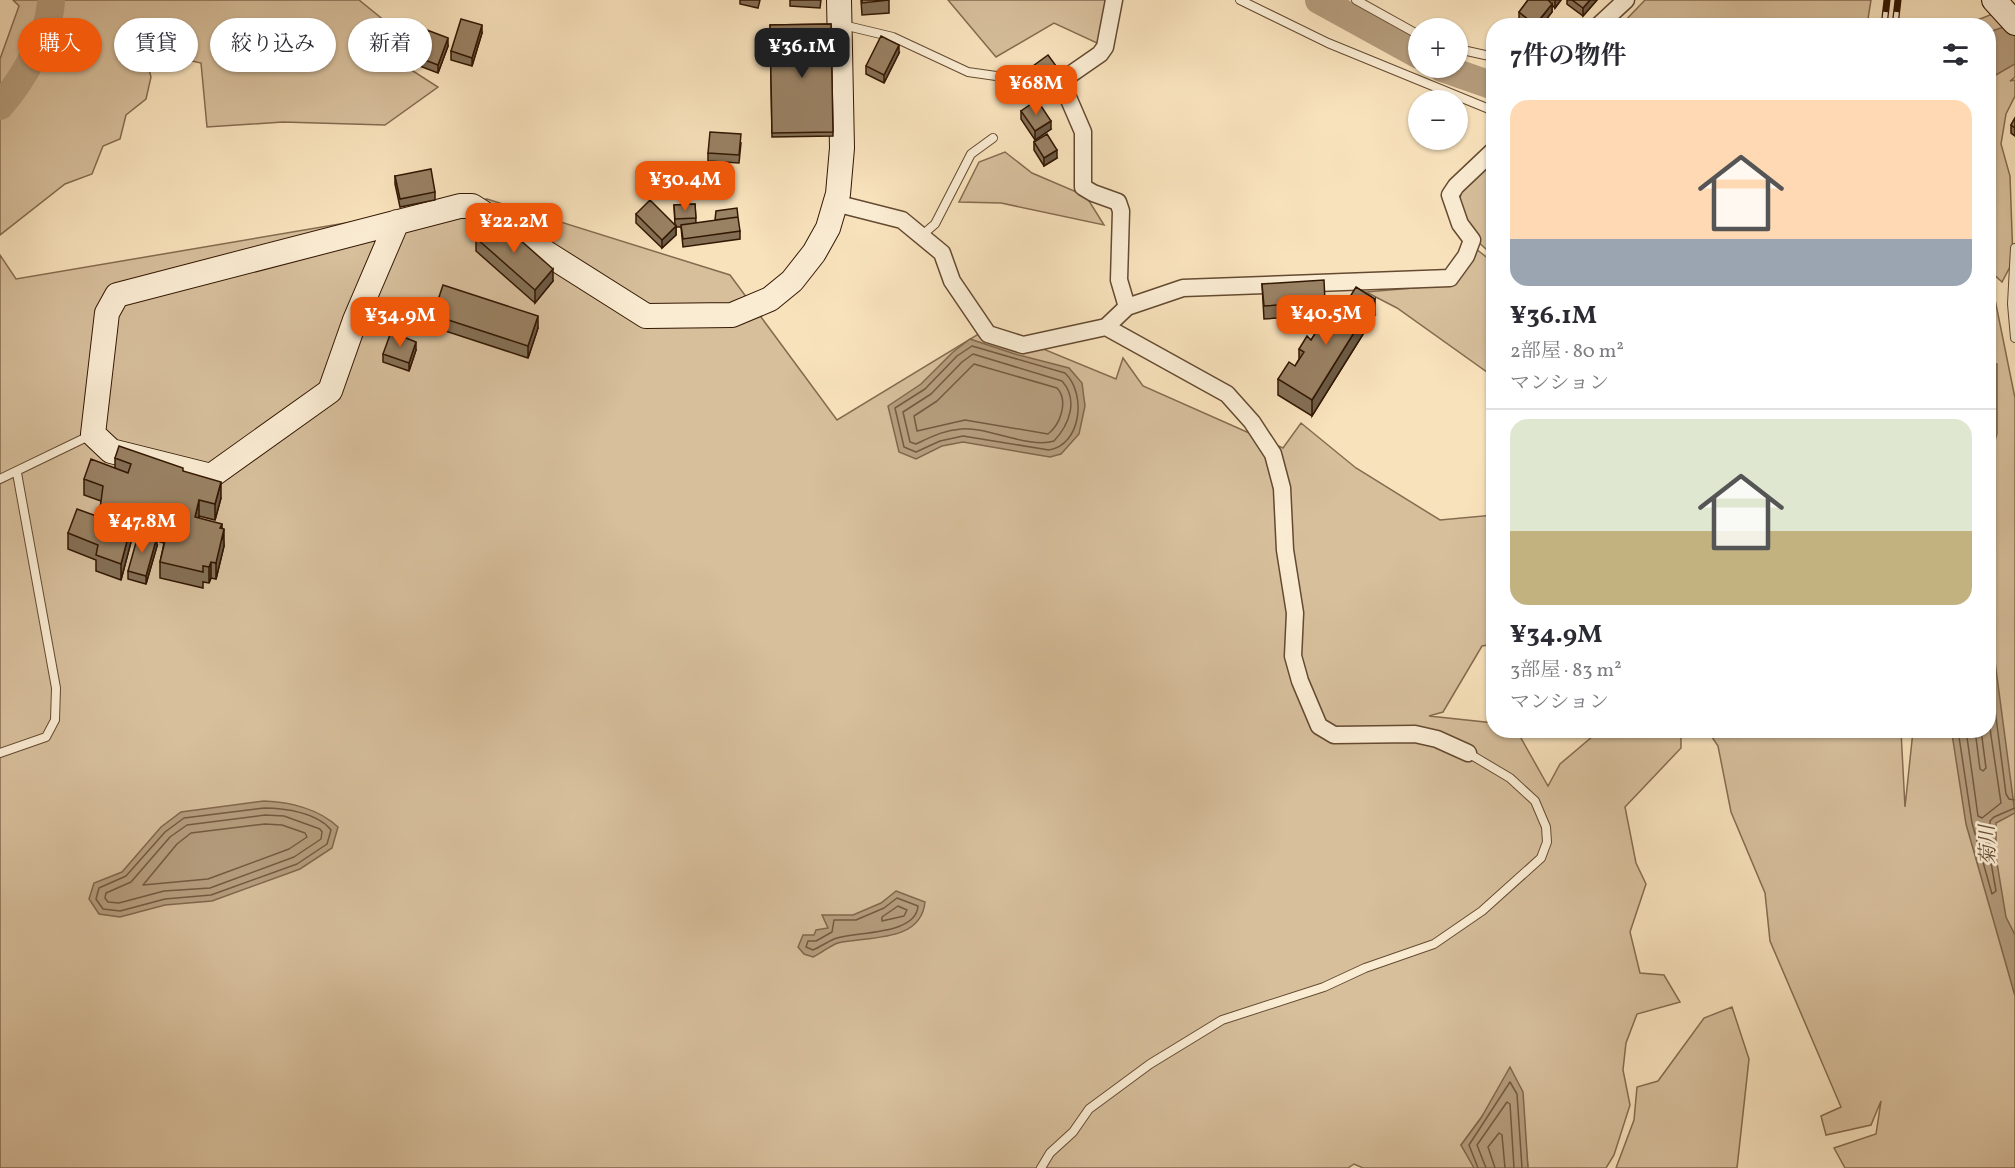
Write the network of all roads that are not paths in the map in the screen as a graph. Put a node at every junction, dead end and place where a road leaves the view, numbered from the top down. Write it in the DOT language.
graph roads {
  1 [pos="839,0"];
  2 [pos="1114,0"];
  3 [pos="1240,0"];
  4 [pos="1356,0"];
  5 [pos="1626,0"];
  6 [pos="1995,0"];
  7 [pos="1607,18"];
  8 [pos="2015,23"];
  9 [pos="839,24"];
  10 [pos="1408,29"];
  11 [pos="1468,51"];
  12 [pos="1486,55"];
  13 [pos="1010,78"];
  14 [pos="1486,108"];
  15 [pos="993,138"];
  16 [pos="1486,158"];
  17 [pos="835,203"];
  18 [pos="397,222"];
  19 [pos="921,236"];
  20 [pos="2015,248"];
  21 [pos="1126,307"];
  22 [pos="1106,327"];
  23 [pos="2015,338"];
  24 [pos="93,434"];
  25 [pos="17,472"];
  26 [pos="0,479"];
  27 [pos="0,753"];
  28 [pos="1468,753"];
  29 [pos="1041,1168"];
  1 -- 9 [label="street"];
  2 -- 21 [label="street"];
  3 -- 14 [label="lane"];
  4 -- 10 [label="lane"];
  5 -- 7 [label="street"];
  6 -- 8 [label="street"];
  9 -- 13 [label="lane"];
  9 -- 17 [label="street"];
  11 -- 12 [label="lane"];
  15 -- 19 [label="lane"];
  16 -- 21 [label="street"];
  17 -- 18 [label="street"];
  17 -- 19 [label="street"];
  18 -- 24 [label="street"];
  18 -- 24 [label="street"];
  19 -- 22 [label="street"];
  20 -- 23 [label="lane"];
  21 -- 22 [label="street"];
  22 -- 28 [label="street"];
  24 -- 25 [label="lane"];
  25 -- 26 [label="lane"];
  25 -- 27 [label="lane"];
  28 -- 29 [label="lane"];
}
